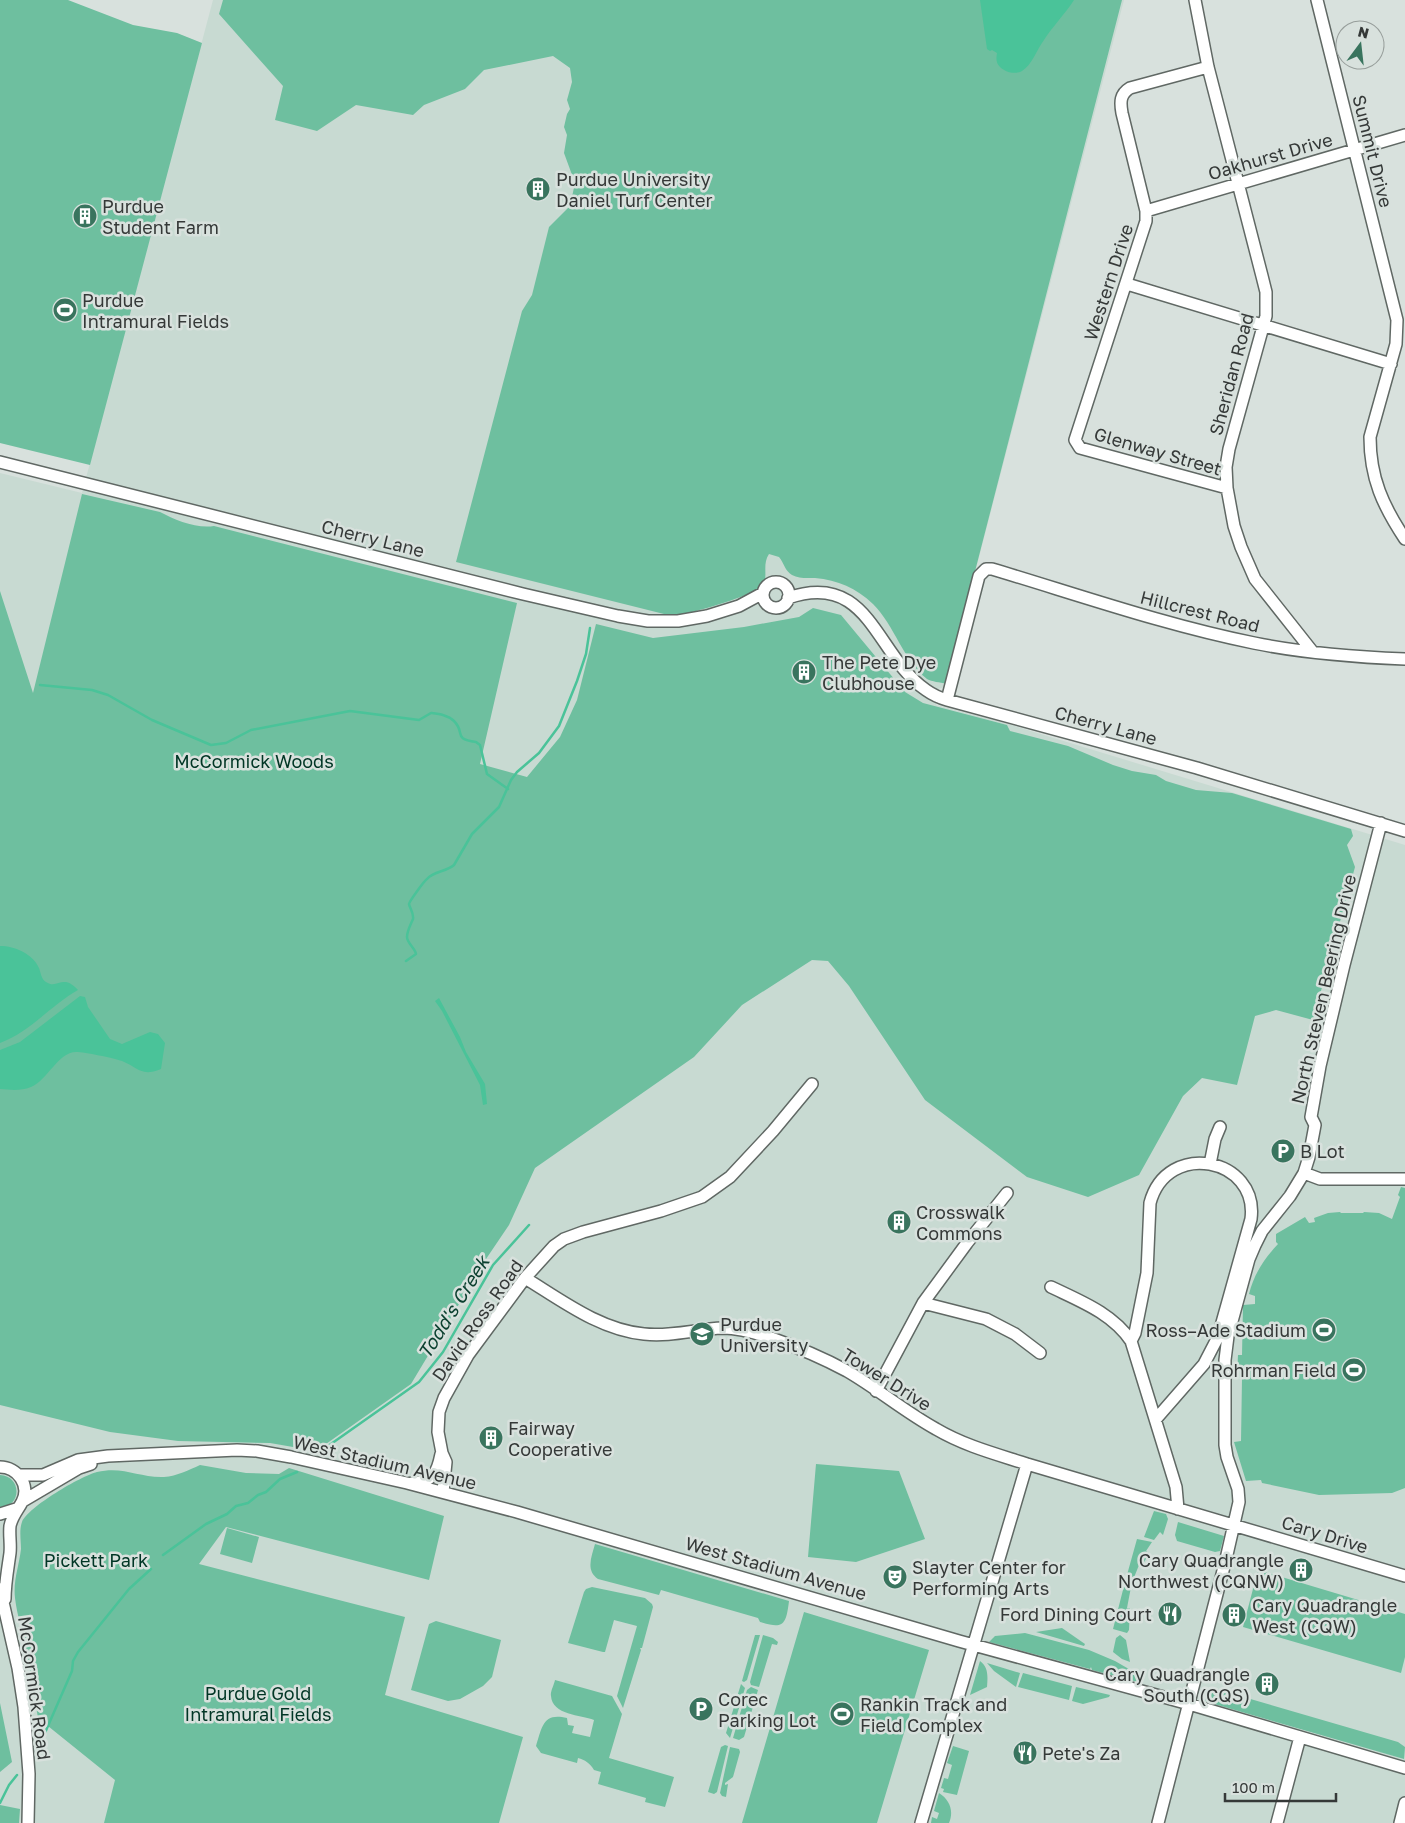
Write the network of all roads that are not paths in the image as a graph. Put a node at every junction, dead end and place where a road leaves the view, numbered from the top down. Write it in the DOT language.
graph roads {
  1 [pos="1195,0"];
  2 [pos="1317,0"];
  3 [pos="1208,67"];
  4 [pos="1405,135"];
  5 [pos="1355,150"];
  6 [pos="1238,184"];
  7 [pos="1146,211"];
  8 [pos="1127,284"];
  9 [pos="1264,326"];
  10 [pos="1391,364"];
  11 [pos="1080,448"];
  12 [pos="0,462"];
  13 [pos="1226,488"];
  14 [pos="1405,538"];
  15 [pos="787,592"];
  16 [pos="764,598"];
  17 [pos="1312,652"];
  18 [pos="1405,659"];
  19 [pos="947,700"];
  20 [pos="1381,823"];
  21 [pos="1405,831"];
  22 [pos="812,1084"];
  23 [pos="1220,1127"];
  24 [pos="1210,1164"];
  25 [pos="1304,1173"];
  26 [pos="1405,1179"];
  27 [pos="1008,1193"];
  28 [pos="525,1278"];
  29 [pos="1051,1287"];
  30 [pos="923,1303"];
  31 [pos="1131,1341"];
  32 [pos="1040,1353"];
  33 [pos="876,1391"];
  34 [pos="1156,1419"];
  35 [pos="442,1453"];
  36 [pos="129,1456"];
  37 [pos="0,1458"];
  38 [pos="1027,1464"];
  39 [pos="10,1470"];
  40 [pos="407,1484"];
  41 [pos="443,1492"];
  42 [pos="19,1505"];
  43 [pos="1178,1509"];
  44 [pos="0,1514"];
  45 [pos="1234,1525"];
  46 [pos="1405,1576"];
  47 [pos="0,1589"];
  48 [pos="5,1606"];
  49 [pos="973,1645"];
  50 [pos="1189,1704"];
  51 [pos="1300,1737"];
  52 [pos="1405,1768"];
  53 [pos="1405,1803"];
  54 [pos="28,1823"];
  55 [pos="921,1823"];
  56 [pos="1158,1823"];
  57 [pos="1277,1823"];
  58 [pos="1400,1823"];
  1 -- 3 [label="street, Sheridan Road"];
  2 -- 5 [label="street, Summit Drive"];
  3 -- 6 [label="street, Sheridan Road"];
  3 -- 7 [label="street, Western Drive"];
  4 -- 5 [label="street, Oakhurst Drive"];
  5 -- 6 [label="street, Oakhurst Drive"];
  5 -- 10 [label="street, Summit Drive"];
  6 -- 7 [label="street, Oakhurst Drive"];
  6 -- 9 [label="street, Sheridan Road"];
  7 -- 8 [label="street, Western Drive"];
  8 -- 9 [label="street"];
  8 -- 11 [label="street, Western Drive"];
  9 -- 10 [label="street"];
  9 -- 13 [label="street, Sheridan Road"];
  10 -- 14 [label="street, Summit Drive"];
  11 -- 13 [label="street, Glenway Street"];
  12 -- 16 [label="street, Cherry Lane"];
  13 -- 17 [label="street, Sheridan Road"];
  15 -- 16 [label="street"];
  15 -- 16 [label="street"];
  15 -- 19 [label="street, Cherry Lane"];
  17 -- 18 [label="street, Hillcrest Road"];
  17 -- 19 [label="street, Hillcrest Road"];
  19 -- 20 [label="street, Cherry Lane"];
  20 -- 21 [label="street, Cherry Lane"];
  20 -- 25 [label="street, North Steven Beering Drive"];
  22 -- 28 [label="street, David Ross Road"];
  23 -- 24 [label="street"];
  24 -- 31 [label="street"];
  24 -- 34 [label="street"];
  25 -- 26 [label="street"];
  25 -- 45 [label="street, North Steven Beering Drive"];
  27 -- 30 [label="street"];
  28 -- 33 [label="street, Tower Drive"];
  28 -- 35 [label="street, David Ross Road"];
  29 -- 31 [label="street"];
  30 -- 32 [label="street"];
  30 -- 33 [label="street"];
  31 -- 34 [label="street"];
  33 -- 38 [label="street, Tower Drive"];
  34 -- 43 [label="street"];
  35 -- 40 [label="street"];
  35 -- 41 [label="street, David Ross Road"];
  36 -- 39 [label="street, West Stadium Avenue"];
  36 -- 40 [label="street, West Stadium Avenue"];
  36 -- 42 [label="street, West Stadium Avenue"];
  37 -- 39 [label="street"];
  38 -- 43 [label="street, Tower Drive"];
  38 -- 49 [label="street"];
  39 -- 42 [label="street"];
  40 -- 41 [label="street, West Stadium Avenue"];
  41 -- 49 [label="street, West Stadium Avenue"];
  42 -- 44 [label="street, West Stadium Avenue"];
  42 -- 48 [label="street"];
  43 -- 45 [label="street, Tower Drive"];
  45 -- 46 [label="street, Cary Drive"];
  45 -- 50 [label="street, North Steven Beering Drive"];
  47 -- 48 [label="street, McCormick Road"];
  48 -- 54 [label="street, McCormick Road"];
  49 -- 50 [label="street, West Stadium Avenue"];
  49 -- 55 [label="street"];
  50 -- 51 [label="street, West Stadium Avenue"];
  50 -- 56 [label="street, North Steven Beering Drive"];
  51 -- 52 [label="street, West Stadium Avenue"];
  51 -- 57 [label="street"];
  53 -- 58 [label="street"];
}
